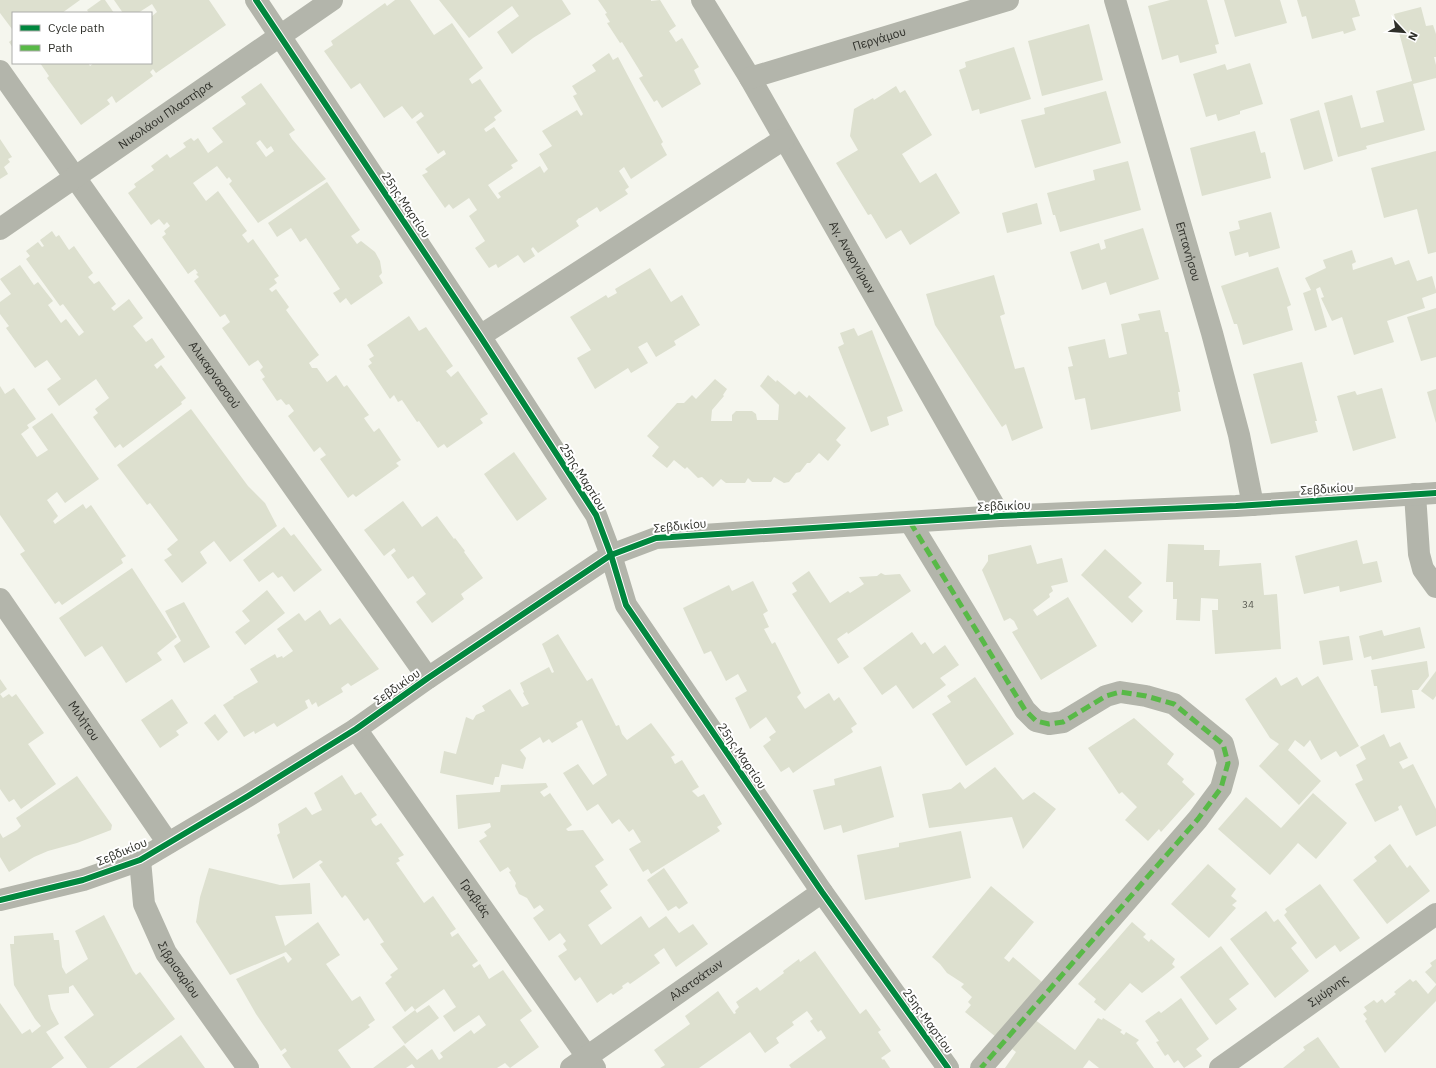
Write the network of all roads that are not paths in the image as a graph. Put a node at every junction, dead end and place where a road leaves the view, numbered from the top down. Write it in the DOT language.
graph roads {
  1 [pos="256,0"];
  2 [pos="332,0"];
  3 [pos="702,0"];
  4 [pos="1008,0"];
  5 [pos="1115,0"];
  6 [pos="280,36"];
  7 [pos="0,71"];
  8 [pos="750,78"];
  9 [pos="784,139"];
  10 [pos="74,178"];
  11 [pos="0,230"];
  12 [pos="480,336"];
  13 [pos="1426,493"];
  14 [pos="1253,504"];
  15 [pos="1000,516"];
  16 [pos="910,522"];
  17 [pos="611,555"];
  18 [pos="1436,587"];
  19 [pos="0,599"];
  20 [pos="428,678"];
  21 [pos="356,729"];
  22 [pos="168,843"];
  23 [pos="140,860"];
  24 [pos="822,892"];
  25 [pos="0,900"];
  26 [pos="1436,914"];
  27 [pos="584,1064"];
  28 [pos="248,1068"];
  29 [pos="948,1068"];
  30 [pos="981,1068"];
  31 [pos="1220,1068"];
  1 -- 6 [label="street, 25ης Μαρτίου"];
  2 -- 6 [label="street, Νικολάου Πλαστήρα"];
  3 -- 8 [label="street, Αγ. Αναργύρων"];
  4 -- 8 [label="street, Περγάμου"];
  5 -- 14 [label="street, Επτανήσου"];
  6 -- 10 [label="street, Νικολάου Πλαστήρα"];
  6 -- 12 [label="street, 25ης Μαρτίου"];
  7 -- 10 [label="street, Αλικαρνασσού"];
  8 -- 9 [label="street, Αγ. Αναργύρων"];
  9 -- 12 [label="street"];
  9 -- 15 [label="street, Αγ. Αναργύρων"];
  10 -- 11 [label="street, Νικολάου Πλαστήρα"];
  10 -- 20 [label="street, Αλικαρνασσού"];
  12 -- 17 [label="street, 25ης Μαρτίου"];
  13 -- 14 [label="street, Σεβδικίου"];
  13 -- 18 [label="street"];
  14 -- 15 [label="street, Σεβδικίου"];
  15 -- 16 [label="street, Σεβδικίου"];
  16 -- 17 [label="street, Σεβδικίου"];
  16 -- 30 [label="street"];
  17 -- 20 [label="street, Σεβδικίου"];
  17 -- 24 [label="street, 25ης Μαρτίου"];
  19 -- 22 [label="street, Μιλήτου"];
  20 -- 21 [label="street, Σεβδικίου"];
  21 -- 22 [label="street, Σεβδικίου"];
  21 -- 27 [label="street, Γραβιάς"];
  22 -- 23 [label="street, Σεβδικίου"];
  23 -- 25 [label="street, Σεβδικίου"];
  23 -- 28 [label="street, Σιβρισαρίου"];
  24 -- 27 [label="street, Αλατσάτων"];
  24 -- 29 [label="street, 25ης Μαρτίου"];
  26 -- 31 [label="street, Σμύρνης"];
}
